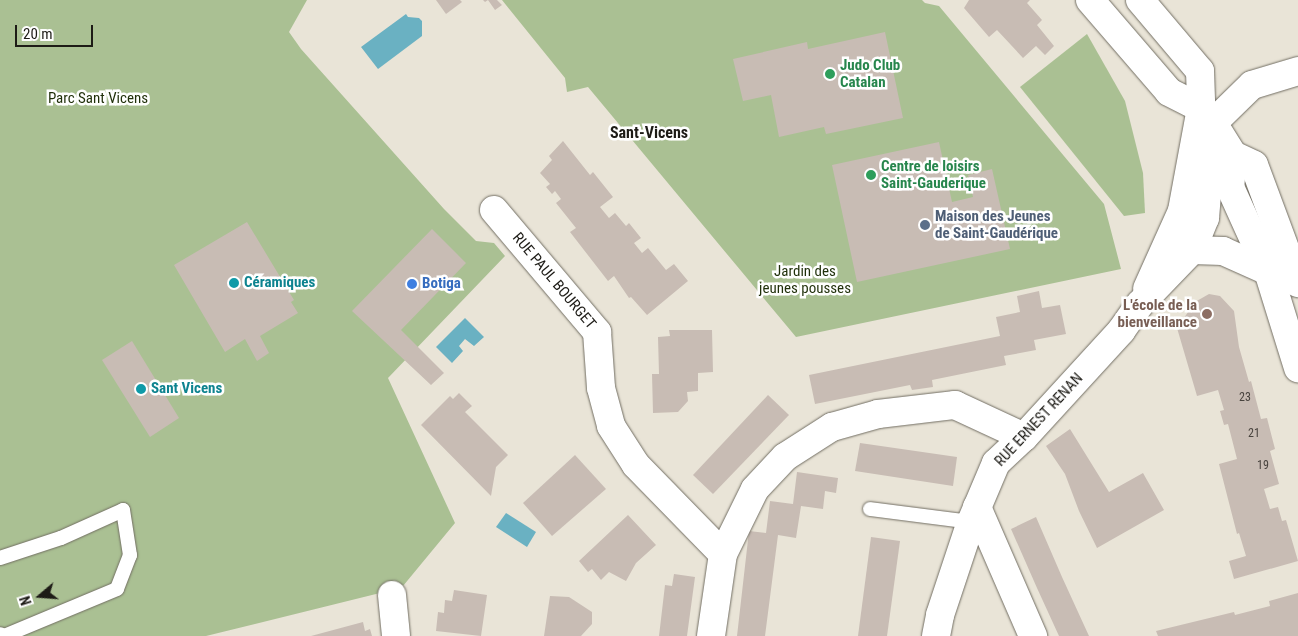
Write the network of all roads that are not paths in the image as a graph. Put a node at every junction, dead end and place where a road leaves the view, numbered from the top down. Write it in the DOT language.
graph roads {
  1 [pos="1090,0"];
  2 [pos="1140,0"];
  3 [pos="1298,71"];
  4 [pos="1203,122"];
  5 [pos="1222,156"];
  6 [pos="494,210"];
  7 [pos="1192,250"];
  8 [pos="1268,271"];
  9 [pos="1298,283"];
  10 [pos="1140,304"];
  11 [pos="1298,368"];
  12 [pos="1024,437"];
  13 [pos="870,509"];
  14 [pos="974,514"];
  15 [pos="723,554"];
  16 [pos="0,558"];
  17 [pos="392,594"];
  18 [pos="0,634"];
  19 [pos="396,636"];
  20 [pos="712,636"];
  21 [pos="936,636"];
  22 [pos="1033,636"];
  1 -- 4 [label="street"];
  2 -- 4 [label="street"];
  3 -- 4 [label="street"];
  4 -- 5 [label="street, RUE ERNEST RENAN"];
  4 -- 10 [label="street, RUE ERNEST RENAN"];
  5 -- 7 [label="street, RUE ERNEST RENAN"];
  5 -- 8 [label="street"];
  5 -- 9 [label="street"];
  6 -- 15 [label="street, RUE PAUL BOURGET"];
  7 -- 8 [label="street"];
  7 -- 10 [label="street, RUE ERNEST RENAN"];
  8 -- 11 [label="street"];
  10 -- 12 [label="street, RUE ERNEST RENAN"];
  12 -- 14 [label="street, RUE ERNEST RENAN"];
  12 -- 15 [label="street"];
  13 -- 14 [label="lane"];
  14 -- 21 [label="street, RUE ERNEST RENAN"];
  14 -- 22 [label="street"];
  15 -- 20 [label="street"];
  16 -- 18 [label="lane"];
  17 -- 19 [label="street"];
}
